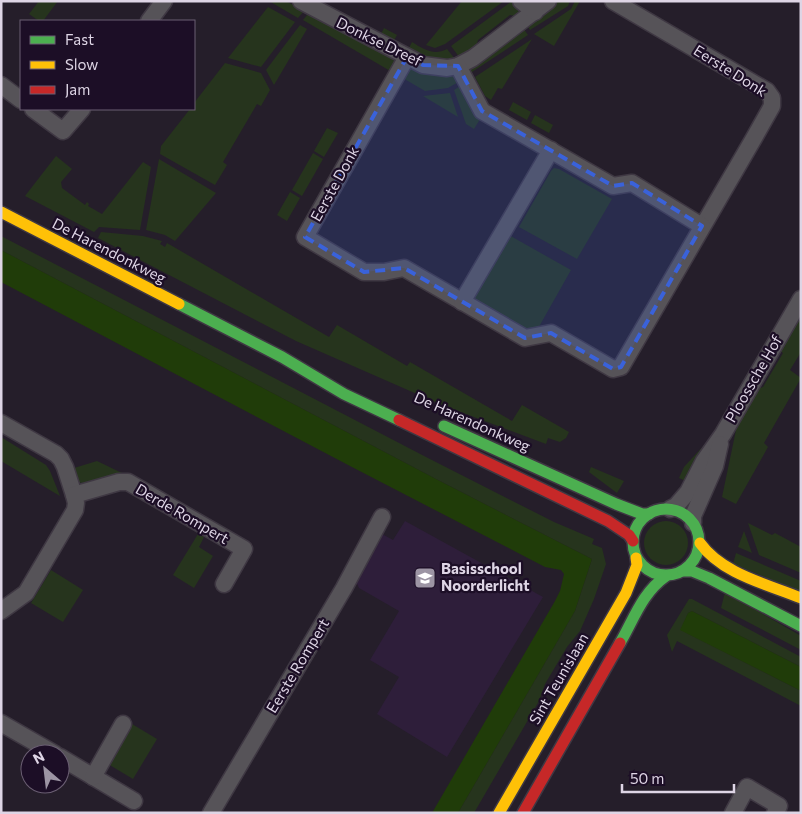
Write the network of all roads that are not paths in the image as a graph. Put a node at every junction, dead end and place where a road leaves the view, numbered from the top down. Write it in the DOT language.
graph roads {
  1 [pos="164,1"];
  2 [pos="301,1"];
  3 [pos="521,1"];
  4 [pos="548,1"];
  5 [pos="613,1"];
  6 [pos="535,12"];
  7 [pos="150,20"];
  8 [pos="407,57"];
  9 [pos="458,66"];
  10 [pos="1,85"];
  11 [pos="20,99"];
  12 [pos="35,110"];
  13 [pos="81,110"];
  14 [pos="551,150"];
  15 [pos="1,212"];
  16 [pos="702,226"];
  17 [pos="801,299"];
  18 [pos="462,302"];
  19 [pos="282,358"];
  20 [pos="366,392"];
  21 [pos="1,422"];
  22 [pos="436,422"];
  23 [pos="723,434"];
  24 [pos="74,494"];
  25 [pos="670,509"];
  26 [pos="649,514"];
  27 [pos="382,517"];
  28 [pos="693,523"];
  29 [pos="633,541"];
  30 [pos="700,543"];
  31 [pos="636,558"];
  32 [pos="683,571"];
  33 [pos="666,576"];
  34 [pos="224,584"];
  35 [pos="801,598"];
  36 [pos="1,611"];
  37 [pos="801,626"];
  38 [pos="1,723"];
  39 [pos="123,724"];
  40 [pos="38,744"];
  41 [pos="70,763"];
  42 [pos="93,777"];
  43 [pos="134,801"];
  44 [pos="211,813"];
  45 [pos="498,813"];
  46 [pos="522,813"];
  47 [pos="733,813"];
  48 [pos="775,813"];
  1 -- 7 [label="street"];
  2 -- 8 [label="street, Donkse Dreef"];
  3 -- 6 [label="street"];
  4 -- 6 [label="street"];
  5 -- 16 [label="street, Eerste Donk"];
  6 -- 9 [label="street"];
  8 -- 9 [label="street, Donkse Dreef"];
  8 -- 18 [label="street, Eerste Donk"];
  9 -- 14 [label="street"];
  10 -- 11 [label="street"];
  12 -- 13 [label="street"];
  14 -- 16 [label="street"];
  14 -- 18 [label="street"];
  15 -- 19 [label="main road, De Harendonkweg"];
  16 -- 18 [label="street, Eerste Donk"];
  17 -- 23 [label="street, Ploossche Hof"];
  19 -- 20 [label="main road, De Harendonkweg"];
  19 -- 29 [label="main road, De Harendonkweg"];
  21 -- 24 [label="street"];
  22 -- 26 [label="main road, De Harendonkweg"];
  23 -- 25 [label="street, Ploossche Hof"];
  23 -- 28 [label="street, Ploossche Hof"];
  24 -- 34 [label="street, Derde Rompert"];
  24 -- 36 [label="street"];
  25 -- 26 [label="main road"];
  25 -- 28 [label="main road"];
  26 -- 29 [label="main road"];
  27 -- 44 [label="street, Eerste Rompert"];
  28 -- 30 [label="main road"];
  29 -- 31 [label="main road"];
  30 -- 32 [label="main road"];
  30 -- 35 [label="main road"];
  31 -- 33 [label="main road"];
  31 -- 45 [label="main road, Sint Teunislaan"];
  32 -- 33 [label="main road"];
  32 -- 37 [label="main road"];
  33 -- 46 [label="main road"];
  38 -- 40 [label="street"];
  39 -- 42 [label="street"];
  41 -- 42 [label="street"];
  42 -- 43 [label="street"];
  47 -- 48 [label="street"];
}
